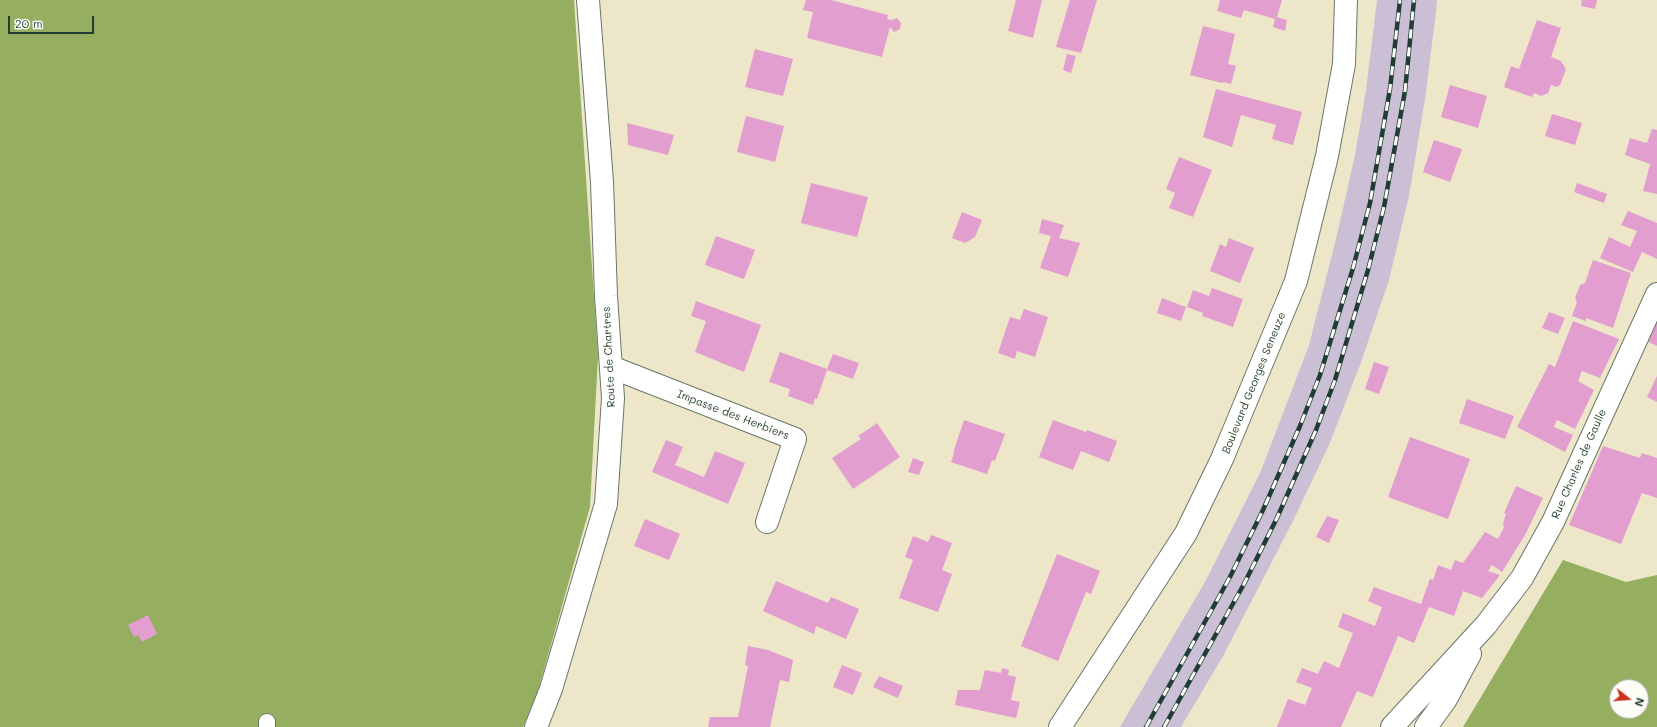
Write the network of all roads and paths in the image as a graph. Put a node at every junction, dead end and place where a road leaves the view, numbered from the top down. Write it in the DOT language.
graph roads {
  1 [pos="588,0"];
  2 [pos="1346,0"];
  3 [pos="1657,294"];
  4 [pos="611,367"];
  5 [pos="767,522"];
  6 [pos="1486,625"];
  7 [pos="536,727"];
  8 [pos="1060,727"];
  9 [pos="1392,727"];
  10 [pos="1426,727"];
  1 -- 4 [label="street, Route de Chartres"];
  2 -- 8 [label="street, Boulevard Georges Seneuze"];
  3 -- 6 [label="street, Rue Charles de Gaulle"];
  4 -- 5 [label="street, Impasse des Herbiers"];
  4 -- 7 [label="street, Route de Chartres"];
  6 -- 9 [label="street, Rue Charles de Gaulle"];
  6 -- 10 [label="street, Rue Charles de Gaulle"];
}
